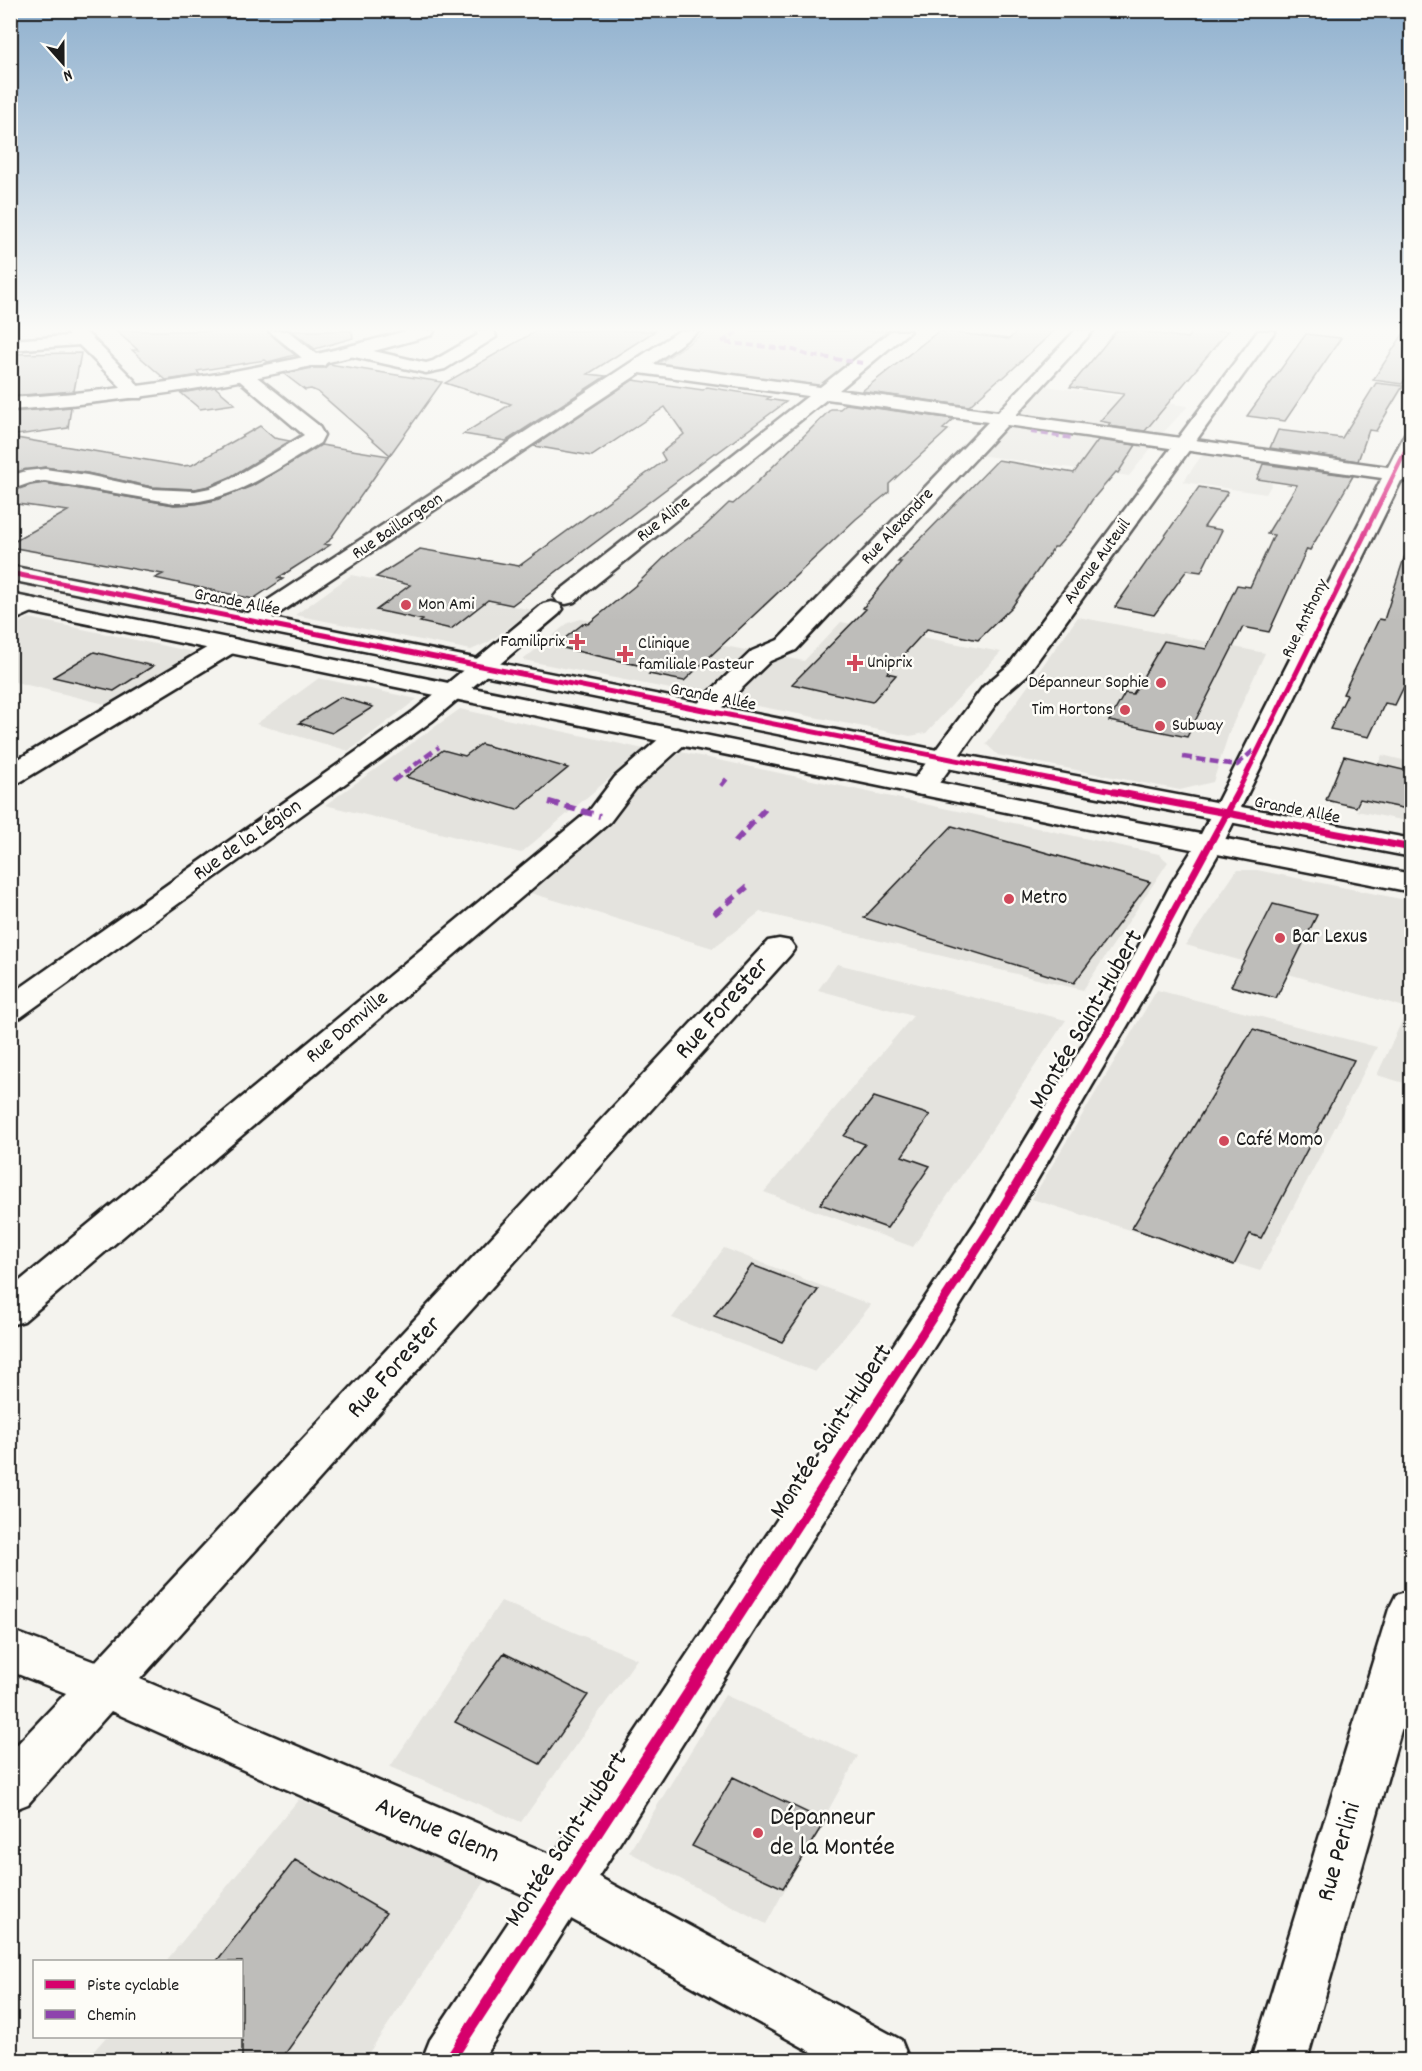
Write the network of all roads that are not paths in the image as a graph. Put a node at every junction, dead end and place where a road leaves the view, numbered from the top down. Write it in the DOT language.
graph roads {
  1 [pos="309,428"];
  2 [pos="546,428"];
  3 [pos="782,428"];
  4 [pos="992,428"];
  5 [pos="1064,428"];
  6 [pos="1197,428"];
  7 [pos="1412,438"];
  8 [pos="1185,444"];
  9 [pos="1403,475"];
  10 [pos="10,484"];
  11 [pos="10,573"];
  12 [pos="17,607"];
  13 [pos="252,621"];
  14 [pos="229,645"];
  15 [pos="480,667"];
  16 [pos="453,691"];
  17 [pos="703,712"];
  18 [pos="677,737"];
  19 [pos="942,759"];
  20 [pos="10,776"];
  21 [pos="922,787"];
  22 [pos="1218,828"];
  23 [pos="1412,848"];
  24 [pos="1412,883"];
  25 [pos="778,948"];
  26 [pos="10,1010"];
  27 [pos="10,1311"];
  28 [pos="1408,1633"];
  29 [pos="10,1650"];
  30 [pos="104,1686"];
  31 [pos="10,1788"];
  32 [pos="563,1886"];
  33 [pos="450,2061"];
  34 [pos="881,2061"];
  35 [pos="1279,2061"];
  1 -- 10 [label="street"];
  2 -- 13 [label="street, Rue Baillargeon"];
  3 -- 15 [label="street, Rue Aline"];
  4 -- 17 [label="street, Rue Alexandre"];
  5 -- 8 [label="street"];
  6 -- 8 [label="street, Avenue Auteuil"];
  7 -- 9 [label="street, Rue Anthony"];
  8 -- 9 [label="street"];
  8 -- 19 [label="street, Avenue Auteuil"];
  9 -- 22 [label="street, Rue Anthony"];
  11 -- 13 [label="street, Grande Allée"];
  12 -- 14 [label="street, Grande Allée"];
  13 -- 15 [label="street, Grande Allée"];
  14 -- 16 [label="street, Grande Allée"];
  14 -- 20 [label="street"];
  15 -- 16 [label="street, Rue de la Légion"];
  15 -- 17 [label="street, Grande Allée"];
  16 -- 18 [label="street, Grande Allée"];
  16 -- 26 [label="street, Rue de la Légion"];
  17 -- 19 [label="street, Grande Allée"];
  18 -- 21 [label="street, Grande Allée"];
  18 -- 27 [label="street, Rue Domville"];
  19 -- 21 [label="street, Avenue Auteuil"];
  19 -- 22 [label="street, Grande Allée"];
  21 -- 22 [label="street, Grande Allée"];
  22 -- 23 [label="street, Grande Allée"];
  22 -- 24 [label="street, Grande Allée"];
  22 -- 32 [label="street, Montée Saint-Hubert"];
  25 -- 30 [label="street, Rue Forester"];
  28 -- 35 [label="street, Rue Perlini"];
  29 -- 30 [label="street, Avenue Glenn"];
  30 -- 31 [label="street, Rue Forester"];
  30 -- 32 [label="street, Avenue Glenn"];
  32 -- 33 [label="street, Montée Saint-Hubert"];
  32 -- 34 [label="street, Avenue Glenn"];
}
